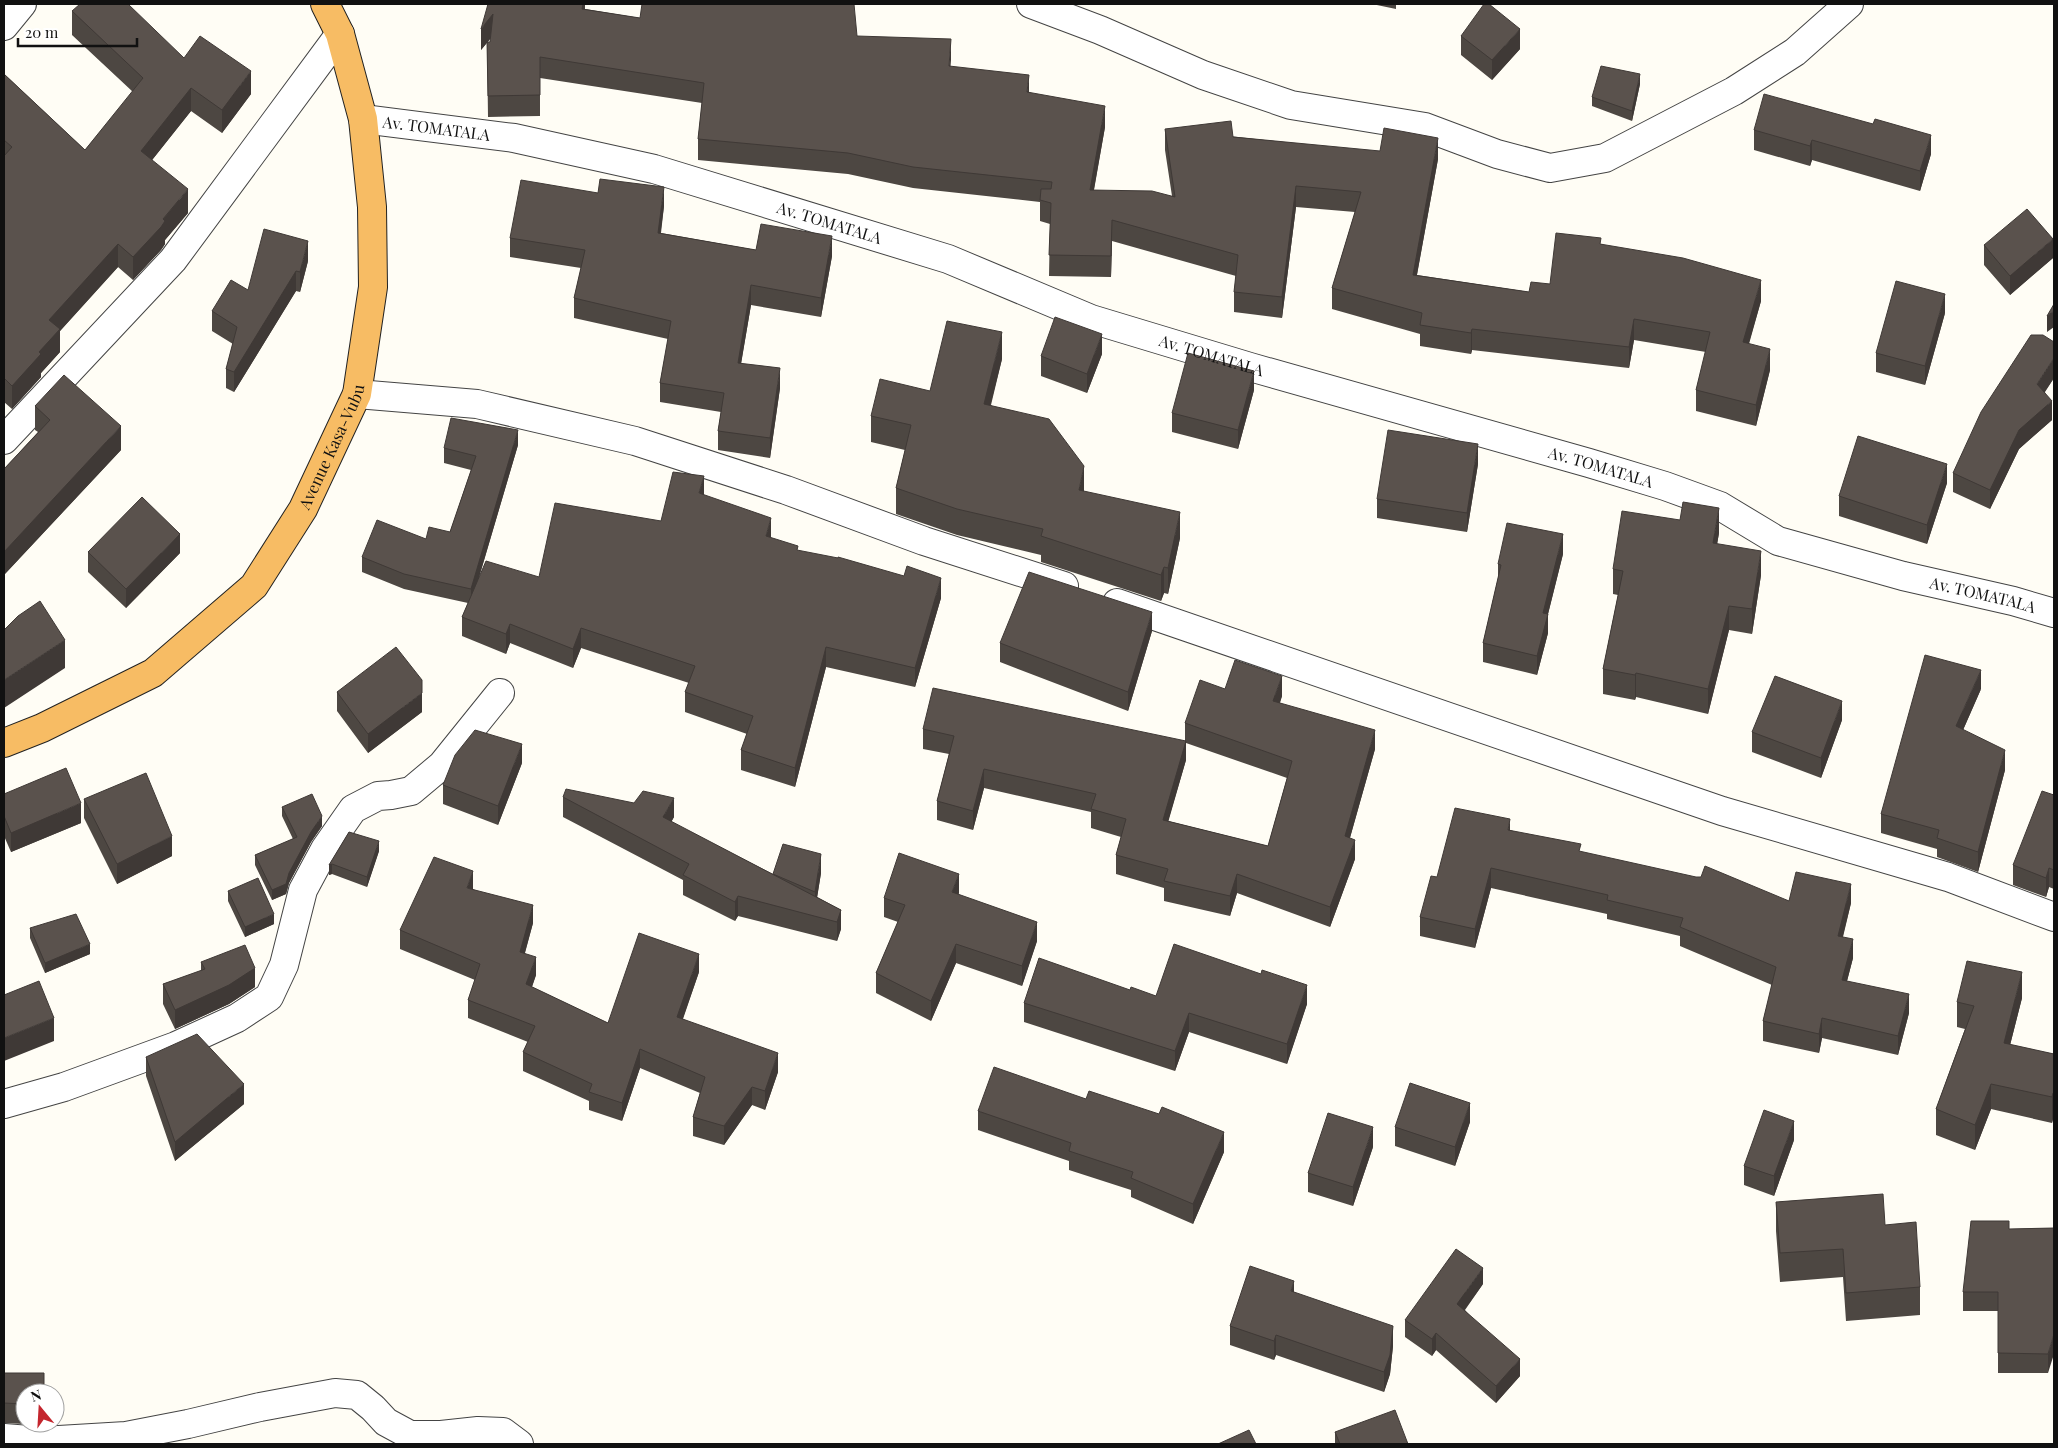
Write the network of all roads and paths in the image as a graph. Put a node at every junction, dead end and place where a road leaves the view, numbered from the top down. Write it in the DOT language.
graph roads {
  1 [pos="22,4"];
  2 [pos="325,4"];
  3 [pos="1031,4"];
  4 [pos="1849,4"];
  5 [pos="4,26"];
  6 [pos="340,34"];
  7 [pos="363,118"];
  8 [pos="357,394"];
  9 [pos="4,440"];
  10 [pos="2054,613"];
  11 [pos="500,693"];
  12 [pos="4,743"];
  13 [pos="2054,917"];
  14 [pos="4,1104"];
  15 [pos="4,1438"];
  16 [pos="519,1444"];
  1 -- 5 [label="street"];
  2 -- 6 [label="highway, Avenue Kasa-Vubu"];
  3 -- 4 [label="street"];
  6 -- 7 [label="highway, Avenue Kasa-Vubu"];
  6 -- 9 [label="street"];
  7 -- 8 [label="highway, Avenue Kasa-Vubu"];
  7 -- 10 [label="street, Av. TOMATALA"];
  8 -- 12 [label="highway, Avenue Kasa-Vubu"];
  8 -- 13 [label="street"];
  11 -- 14 [label="street"];
  15 -- 16 [label="street"];
}
